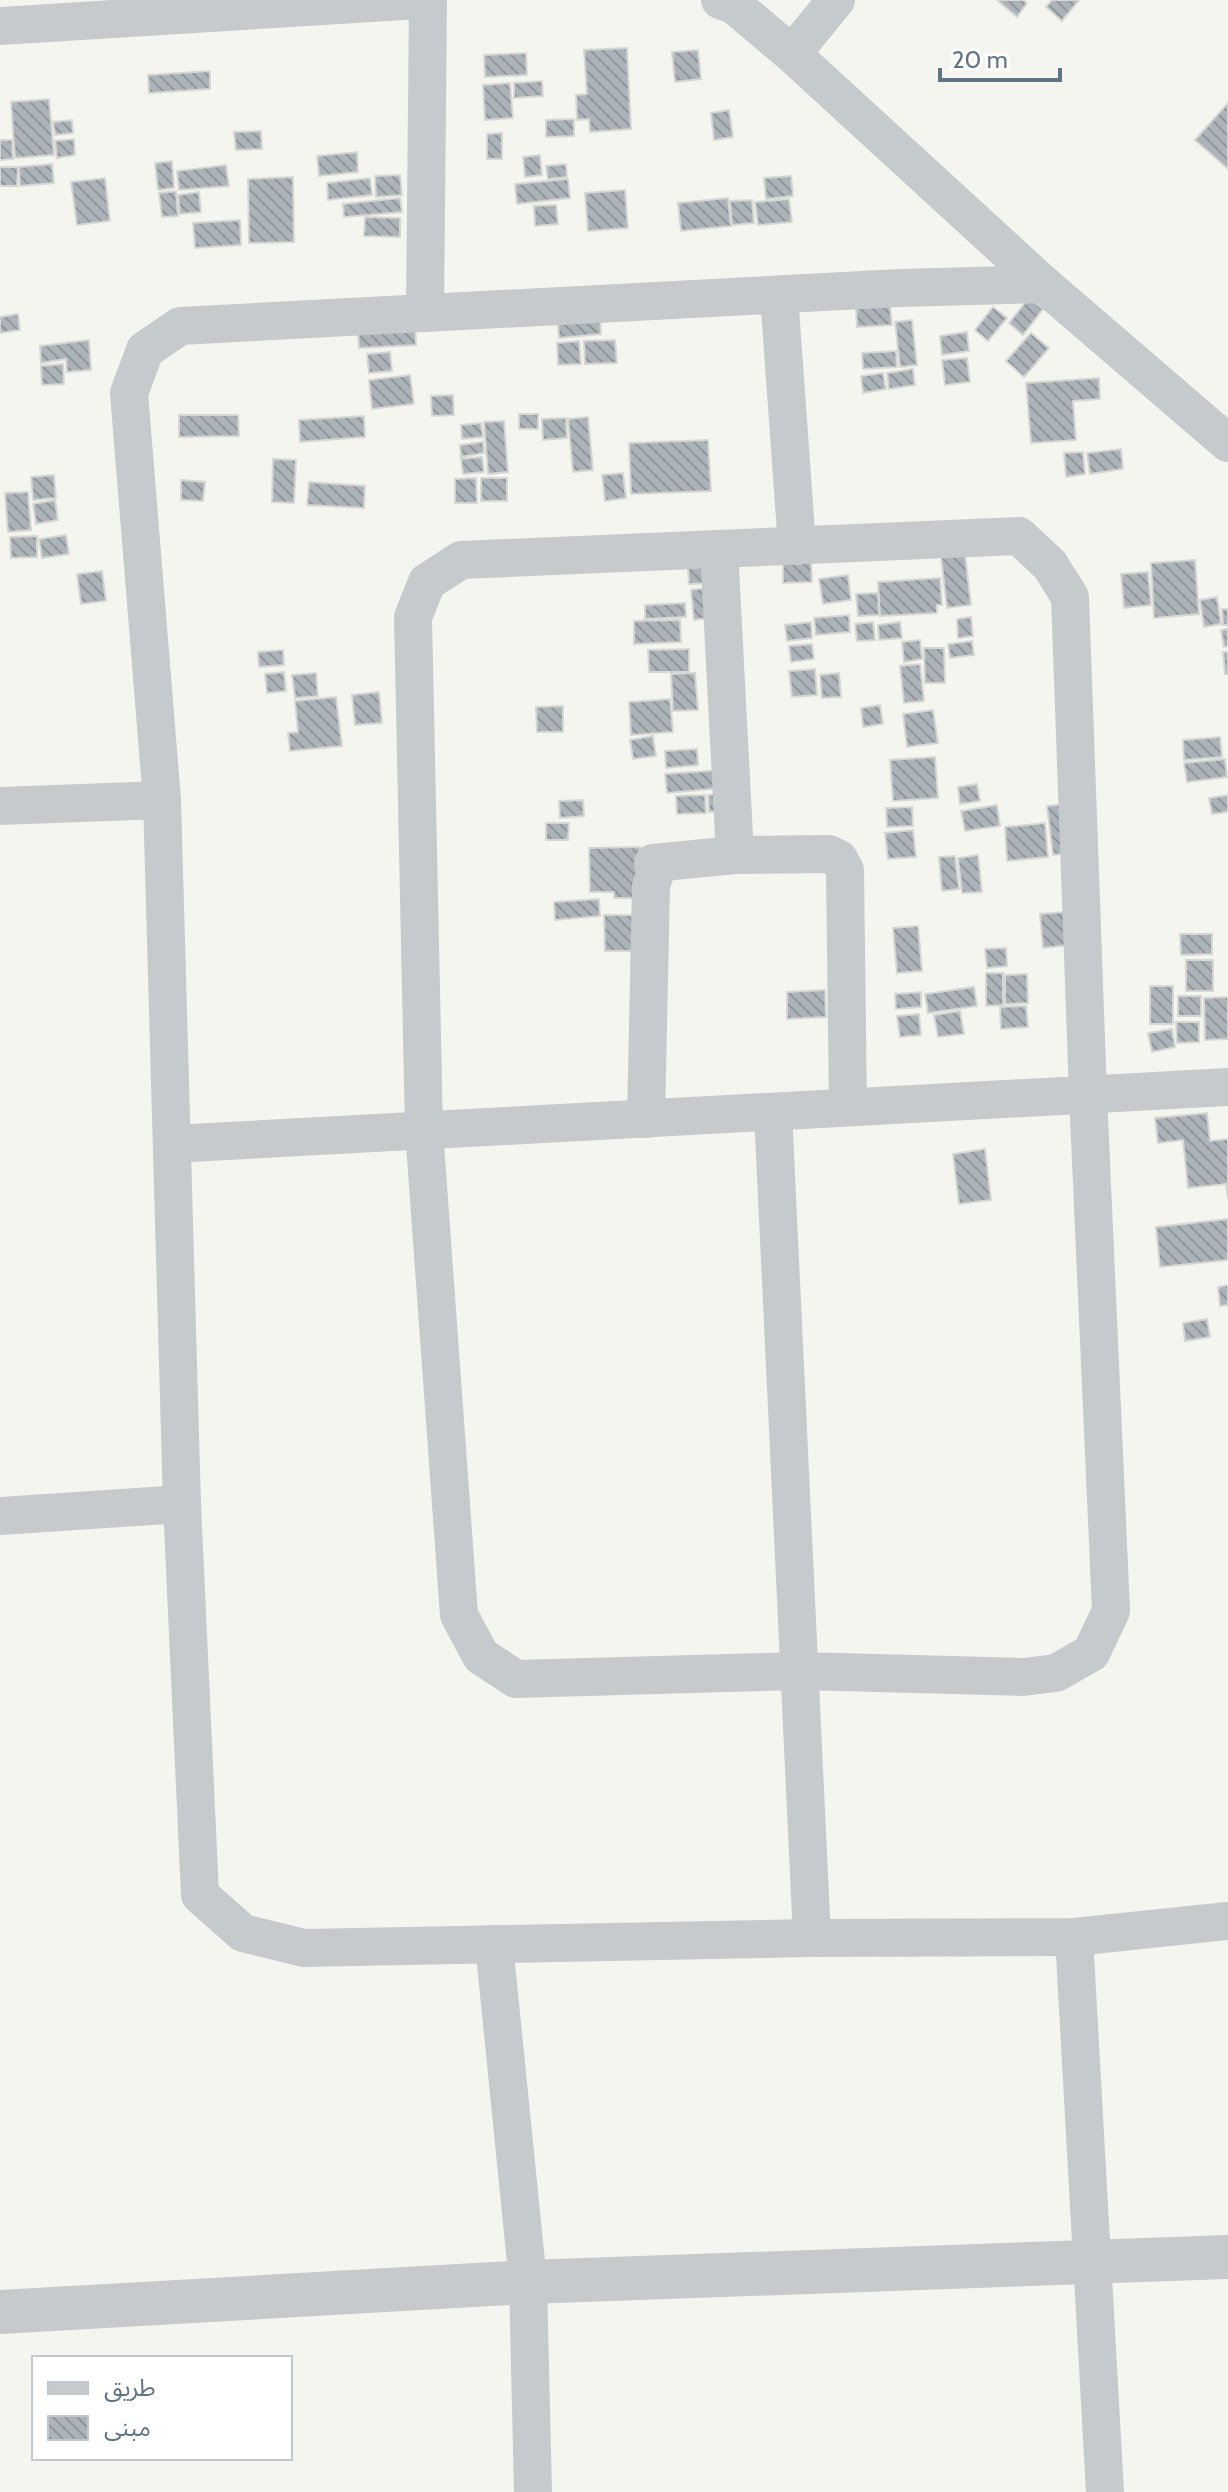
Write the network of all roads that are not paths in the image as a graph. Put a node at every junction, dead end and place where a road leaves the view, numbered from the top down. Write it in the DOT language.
graph roads {
  1 [pos="420,0"];
  2 [pos="428,0"];
  3 [pos="720,0"];
  4 [pos="836,0"];
  5 [pos="94,10"];
  6 [pos="0,26"];
  7 [pos="792,54"];
  8 [pos="1043,284"];
  9 [pos="779,295"];
  10 [pos="425,313"];
  11 [pos="1228,443"];
  12 [pos="797,546"];
  13 [pos="719,549"];
  14 [pos="162,800"];
  15 [pos="0,806"];
  16 [pos="735,855"];
  17 [pos="1228,1087"];
  18 [pos="1088,1094"];
  19 [pos="848,1107"];
  20 [pos="773,1112"];
  21 [pos="646,1119"];
  22 [pos="424,1130"];
  23 [pos="172,1144"];
  24 [pos="182,1504"];
  25 [pos="0,1516"];
  26 [pos="801,1671"];
  27 [pos="1228,1921"];
  28 [pos="1074,1937"];
  29 [pos="812,1938"];
  30 [pos="494,1944"];
  31 [pos="1228,2257"];
  32 [pos="1093,2263"];
  33 [pos="528,2282"];
  34 [pos="0,2312"];
  35 [pos="533,2492"];
  36 [pos="1105,2492"];
  1 -- 5 [label="street"];
  2 -- 10 [label="street"];
  3 -- 7 [label="street"];
  4 -- 7 [label="street"];
  5 -- 6 [label="street"];
  7 -- 8 [label="street"];
  8 -- 9 [label="street"];
  8 -- 11 [label="street"];
  9 -- 10 [label="street"];
  9 -- 12 [label="street"];
  10 -- 14 [label="street"];
  12 -- 13 [label="street"];
  12 -- 18 [label="street"];
  13 -- 16 [label="street"];
  13 -- 22 [label="street"];
  14 -- 15 [label="street"];
  14 -- 23 [label="street"];
  16 -- 19 [label="street"];
  16 -- 21 [label="street"];
  17 -- 18 [label="street"];
  18 -- 19 [label="street"];
  18 -- 26 [label="street"];
  19 -- 20 [label="street"];
  20 -- 21 [label="street"];
  20 -- 26 [label="street"];
  21 -- 22 [label="street"];
  22 -- 23 [label="street"];
  22 -- 26 [label="street"];
  23 -- 24 [label="street"];
  24 -- 25 [label="street"];
  24 -- 30 [label="street"];
  26 -- 29 [label="street"];
  27 -- 28 [label="street"];
  28 -- 29 [label="street"];
  28 -- 32 [label="street"];
  29 -- 30 [label="street"];
  30 -- 33 [label="street"];
  31 -- 32 [label="street"];
  32 -- 33 [label="street"];
  32 -- 36 [label="street"];
  33 -- 34 [label="street"];
  33 -- 35 [label="street"];
}
